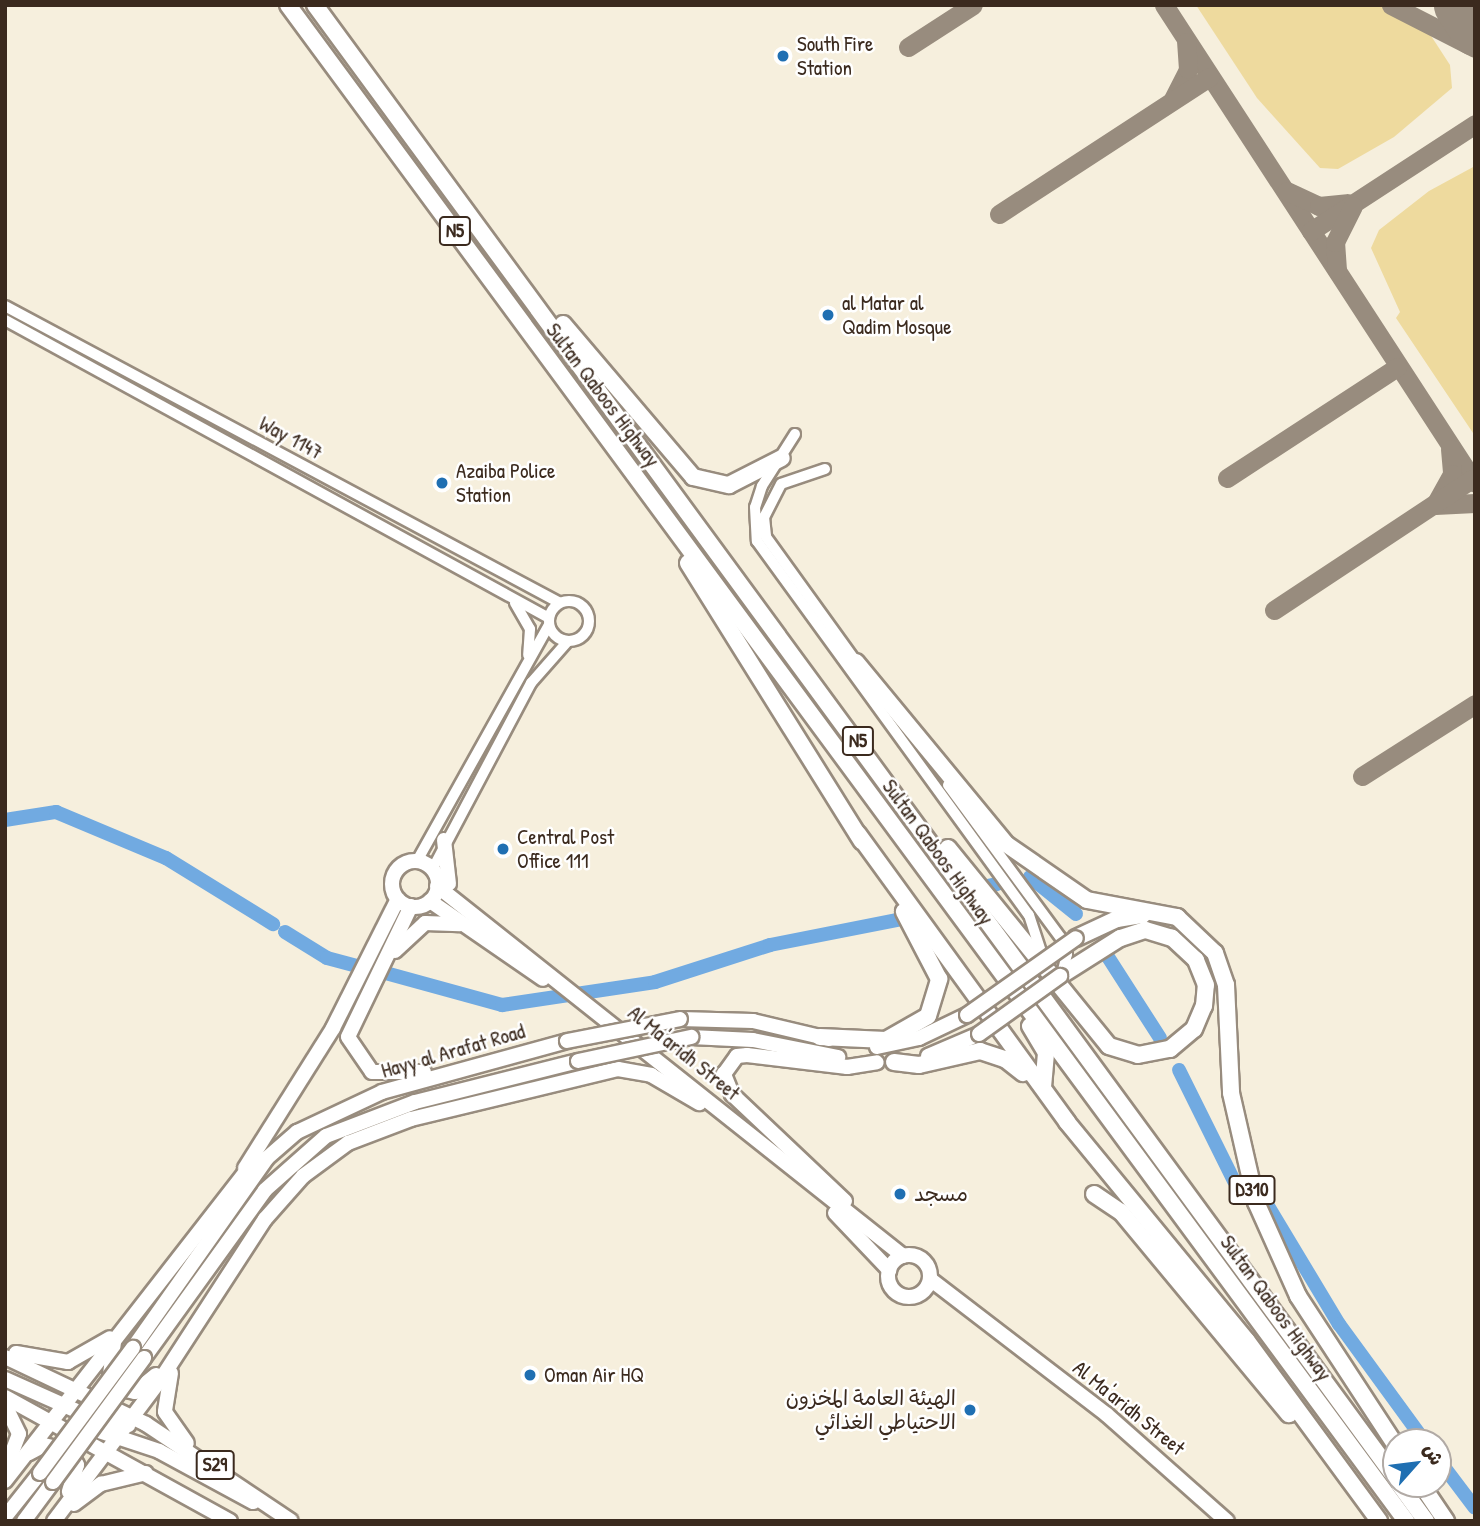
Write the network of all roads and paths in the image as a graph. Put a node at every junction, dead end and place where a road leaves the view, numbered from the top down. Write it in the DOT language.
graph roads {
  1 [pos="288,5"];
  2 [pos="315,5"];
  3 [pos="527,288"];
  4 [pos="5,306"];
  5 [pos="5,320"];
  6 [pos="796,434"];
  7 [pos="623,457"];
  8 [pos="782,458"];
  9 [pos="825,469"];
  10 [pos="509,596"];
  11 [pos="560,603"];
  12 [pos="549,622"];
  13 [pos="568,641"];
  14 [pos="856,662"];
  15 [pos="526,663"];
  16 [pos="884,704"];
  17 [pos="869,756"];
  18 [pos="858,834"];
  19 [pos="444,840"];
  20 [pos="417,862"];
  21 [pos="432,870"];
  22 [pos="438,886"];
  23 [pos="397,899"];
  24 [pos="430,901"];
  25 [pos="411,906"];
  26 [pos="470,909"];
  27 [pos="1143,917"];
  28 [pos="482,932"];
  29 [pos="1071,942"];
  30 [pos="1044,961"];
  31 [pos="993,963"];
  32 [pos="1060,976"];
  33 [pos="551,979"];
  34 [pos="373,980"];
  35 [pos="983,1005"];
  36 [pos="592,1012"];
  37 [pos="995,1024"];
  38 [pos="820,1037"];
  39 [pos="877,1062"];
  40 [pos="894,1062"];
  41 [pos="467,1067"];
  42 [pos="1043,1085"];
  43 [pos="699,1103"];
  44 [pos="1067,1122"];
  45 [pos="311,1123"];
  46 [pos="326,1136"];
  47 [pos="239,1180"];
  48 [pos="1094,1194"];
  49 [pos="265,1219"];
  50 [pos="861,1222"];
  51 [pos="903,1255"];
  52 [pos="889,1270"];
  53 [pos="930,1279"];
  54 [pos="922,1293"];
  55 [pos="964,1309"];
  56 [pos="128,1324"];
  57 [pos="114,1340"];
  58 [pos="5,1351"];
  59 [pos="139,1353"];
  60 [pos="176,1355"];
  61 [pos="5,1357"];
  62 [pos="5,1379"];
  63 [pos="78,1387"];
  64 [pos="5,1397"];
  65 [pos="5,1405"];
  66 [pos="56,1415"];
  67 [pos="127,1426"];
  68 [pos="1384,1428"];
  69 [pos="193,1451"];
  70 [pos="108,1452"];
  71 [pos="23,1457"];
  72 [pos="1382,1460"];
  73 [pos="5,1470"];
  74 [pos="146,1473"];
  75 [pos="5,1481"];
  76 [pos="1409,1498"];
  77 [pos="1430,1498"];
  78 [pos="5,1517"];
  79 [pos="56,1518"];
  80 [pos="24,1521"];
  81 [pos="230,1521"];
  82 [pos="284,1521"];
  83 [pos="291,1521"];
  84 [pos="1227,1521"];
  85 [pos="1378,1521"];
  86 [pos="1406,1521"];
  87 [pos="1426,1521"];
  88 [pos="1446,1521"];
  1 -- 7 [label="highway, Sultan Qaboos Highway / N5"];
  2 -- 3 [label="highway, Sultan Qaboos Highway / N5"];
  3 -- 8 [label="highway"];
  3 -- 17 [label="highway, Sultan Qaboos Highway / N5"];
  4 -- 11 [label="street, Way 1147"];
  5 -- 10 [label="street, Way 1147"];
  6 -- 8 [label="street"];
  7 -- 18 [label="highway"];
  7 -- 31 [label="highway, Sultan Qaboos Highway / N5"];
  8 -- 16 [label="street"];
  9 -- 14 [label="street"];
  10 -- 12 [label="street, Way 1147"];
  10 -- 15 [label="street"];
  11 -- 12 [label="street"];
  11 -- 13 [label="street"];
  12 -- 13 [label="street"];
  12 -- 15 [label="street"];
  13 -- 19 [label="street"];
  14 -- 16 [label="highway"];
  15 -- 20 [label="street"];
  16 -- 27 [label="highway"];
  16 -- 29 [label="street"];
  16 -- 30 [label="street"];
  17 -- 27 [label="highway"];
  17 -- 72 [label="highway, Sultan Qaboos Highway / N5"];
  18 -- 35 [label="highway"];
  18 -- 38 [label="highway"];
  19 -- 21 [label="street"];
  19 -- 26 [label="main road"];
  20 -- 21 [label="main road"];
  20 -- 23 [label="main road"];
  21 -- 22 [label="main road"];
  22 -- 24 [label="main road"];
  22 -- 26 [label="main road, Al Ma'aridh Street"];
  23 -- 25 [label="main road"];
  23 -- 47 [label="main road"];
  24 -- 25 [label="main road"];
  24 -- 28 [label="main road, Al Ma'aridh Street"];
  25 -- 34 [label="main road"];
  26 -- 33 [label="main road, Al Ma'aridh Street"];
  27 -- 29 [label="highway"];
  27 -- 32 [label="highway"];
  27 -- 68 [label="highway, D310"];
  28 -- 33 [label="main road, Al Ma'aridh Street"];
  28 -- 34 [label="main road"];
  29 -- 30 [label="main road, Hayy al Arafat Road, bridge"];
  29 -- 32 [label="street"];
  30 -- 35 [label="main road, Hayy al Arafat Road, bridge"];
  31 -- 42 [label="highway"];
  31 -- 86 [label="highway, Sultan Qaboos Highway / N5"];
  32 -- 37 [label="main road, Hayy al Arafat Road, bridge"];
  33 -- 36 [label="main road, Al Ma'aridh Street"];
  34 -- 41 [label="main road"];
  35 -- 37 [label="highway"];
  35 -- 38 [label="main road, Hayy al Arafat Road, bridge"];
  36 -- 43 [label="main road, Al Ma'aridh Street"];
  36 -- 50 [label="main road, Al Ma'aridh Street"];
  37 -- 40 [label="main road, Hayy al Arafat Road, bridge"];
  37 -- 44 [label="highway"];
  38 -- 41 [label="main road, Hayy al Arafat Road, bridge"];
  39 -- 40 [label="main road, Hayy al Arafat Road"];
  39 -- 46 [label="main road, Hayy al Arafat Road, bridge"];
  39 -- 50 [label="main road"];
  40 -- 44 [label="highway"];
  41 -- 45 [label="main road, Hayy al Arafat Road"];
  43 -- 49 [label="main road"];
  43 -- 52 [label="main road, Al Ma'aridh Street"];
  44 -- 85 [label="highway"];
  45 -- 47 [label="main road"];
  45 -- 59 [label="main road, Hayy al Arafat Road"];
  46 -- 49 [label="main road"];
  46 -- 59 [label="main road, Hayy al Arafat Road"];
  47 -- 56 [label="main road"];
  48 -- 85 [label="highway"];
  49 -- 60 [label="main road"];
  50 -- 51 [label="main road, Al Ma'aridh Street"];
  51 -- 52 [label="main road"];
  51 -- 53 [label="main road"];
  52 -- 54 [label="main road"];
  53 -- 54 [label="main road"];
  53 -- 55 [label="main road, Al Ma'aridh Street"];
  54 -- 55 [label="main road, Al Ma'aridh Street"];
  55 -- 84 [label="main road, Al Ma'aridh Street"];
  56 -- 57 [label="main road"];
  56 -- 58 [label="main road"];
  57 -- 60 [label="main road"];
  57 -- 63 [label="main road"];
  59 -- 78 [label="main road, Hayy al Arafat Road, bridge"];
  59 -- 80 [label="main road, Hayy al Arafat Road, bridge"];
  60 -- 67 [label="main road"];
  60 -- 69 [label="main road"];
  61 -- 63 [label="main road, S29"];
  62 -- 66 [label="main road"];
  63 -- 66 [label="main road"];
  63 -- 67 [label="main road, S29"];
  64 -- 66 [label="main road, S29"];
  65 -- 73 [label="main road"];
  66 -- 67 [label="main road"];
  66 -- 70 [label="main road, S29"];
  66 -- 71 [label="main road"];
  67 -- 69 [label="main road, S29"];
  67 -- 70 [label="main road"];
  67 -- 82 [label="main road"];
  69 -- 83 [label="main road, S29"];
  70 -- 74 [label="main road, S29"];
  70 -- 79 [label="main road"];
  71 -- 75 [label="main road"];
  71 -- 79 [label="main road"];
  74 -- 79 [label="main road"];
  74 -- 81 [label="main road, S29"];
  76 -- 87 [label="highway"];
  77 -- 88 [label="highway"];
}
